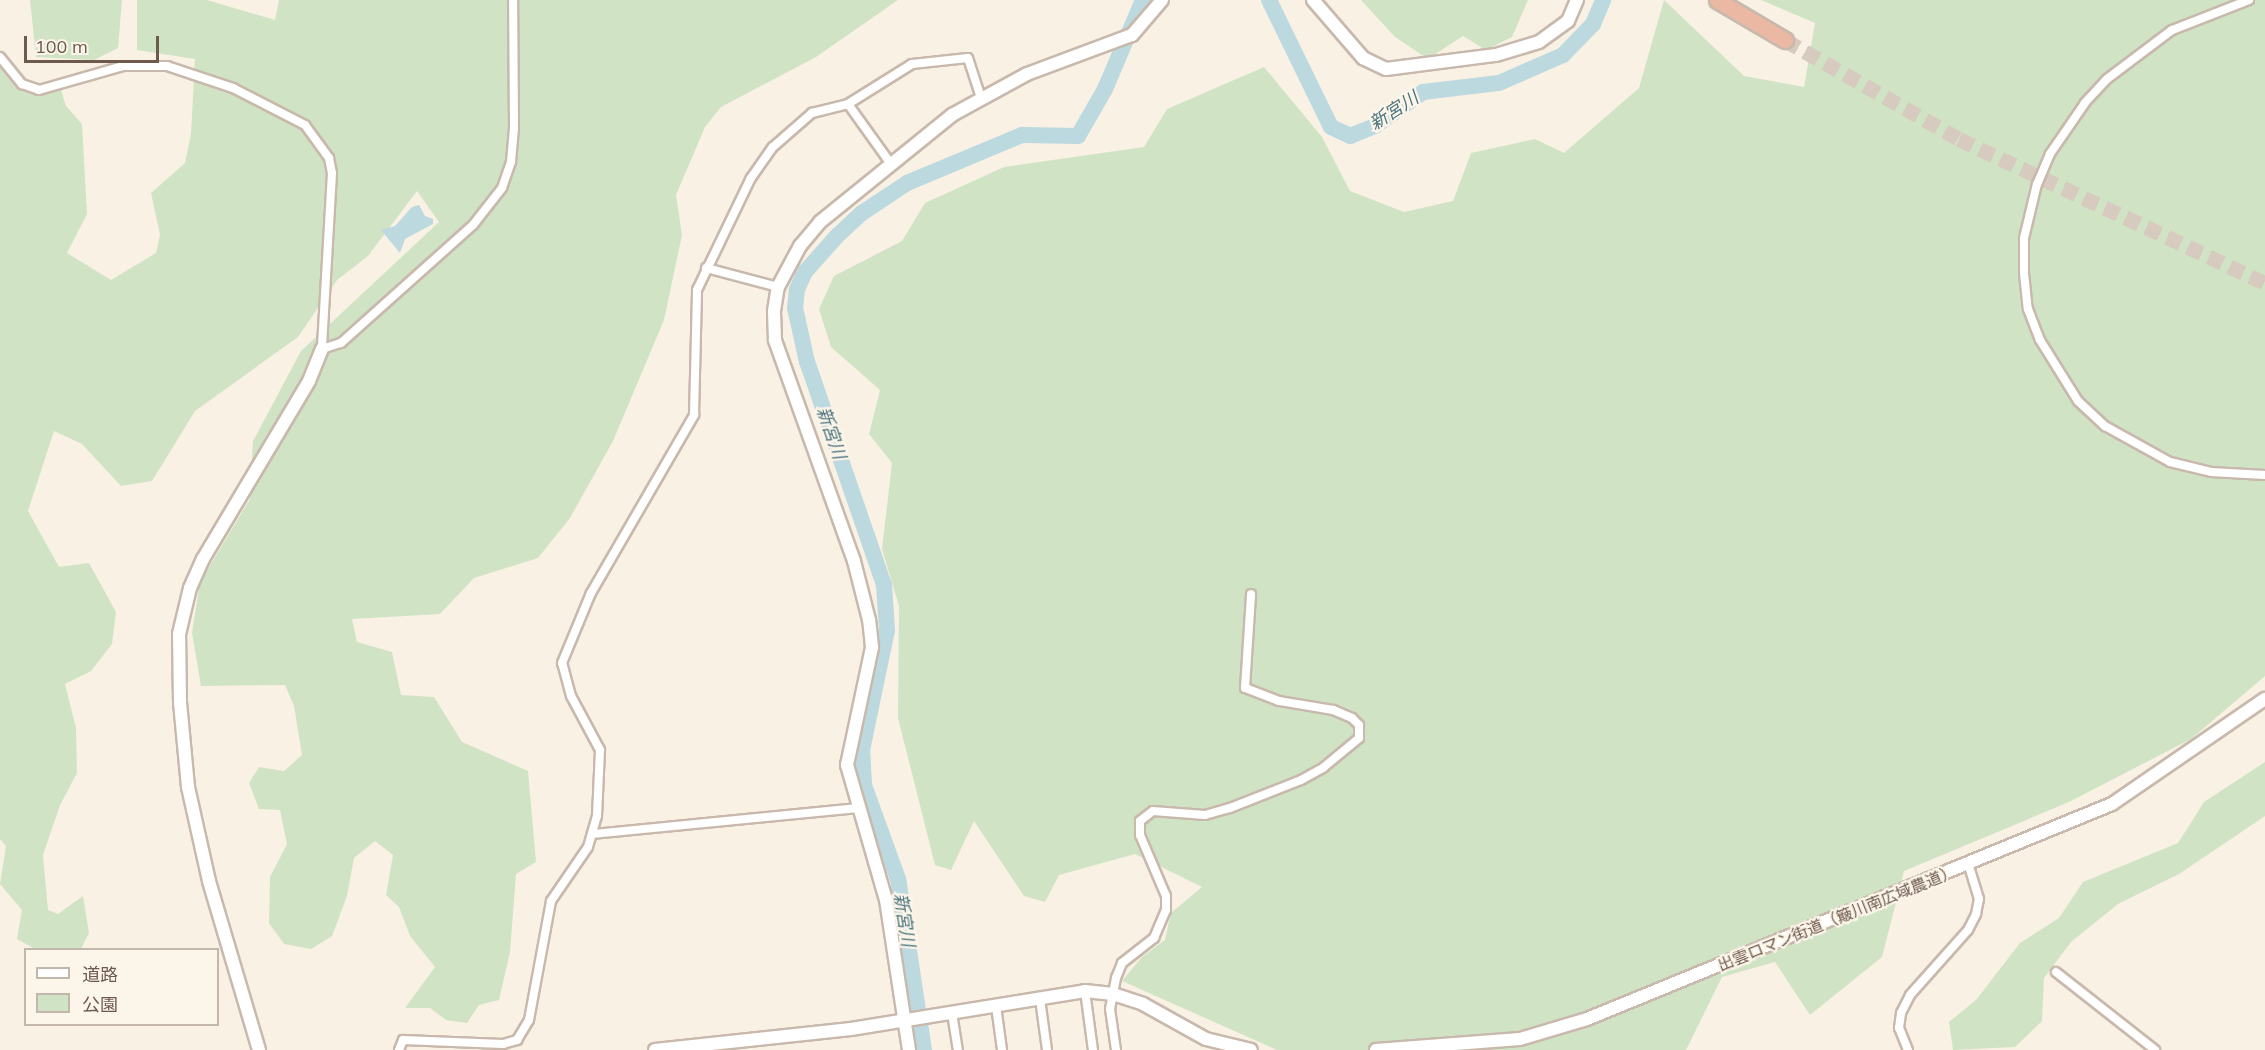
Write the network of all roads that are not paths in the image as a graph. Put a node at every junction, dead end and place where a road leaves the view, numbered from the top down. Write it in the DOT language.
graph roads {
  1 [pos="513,0"];
  2 [pos="1162,0"];
  3 [pos="1313,0"];
  4 [pos="1577,0"];
  5 [pos="1717,0"];
  6 [pos="1731,0"];
  7 [pos="2249,0"];
  8 [pos="0,57"];
  9 [pos="980,96"];
  10 [pos="848,104"];
  11 [pos="891,164"];
  12 [pos="706,268"];
  13 [pos="778,287"];
  14 [pos="322,349"];
  15 [pos="2265,475"];
  16 [pos="1251,594"];
  17 [pos="2265,699"];
  18 [pos="856,808"];
  19 [pos="593,834"];
  20 [pos="1968,864"];
  21 [pos="2056,972"];
  22 [pos="1085,991"];
  23 [pos="1113,994"];
  24 [pos="1040,999"];
  25 [pos="996,1006"];
  26 [pos="952,1013"];
  27 [pos="908,1020"];
  28 [pos="1206,1044"];
  29 [pos="760,1045"];
  30 [pos="259,1050"];
  31 [pos="399,1050"];
  32 [pos="655,1050"];
  33 [pos="909,1050"];
  34 [pos="958,1050"];
  35 [pos="1002,1050"];
  36 [pos="1047,1050"];
  37 [pos="1093,1050"];
  38 [pos="1116,1050"];
  39 [pos="1251,1050"];
  40 [pos="1376,1050"];
  41 [pos="1908,1050"];
  42 [pos="2155,1050"];
  1 -- 14 [label="street"];
  2 -- 9 [label="street"];
  3 -- 4 [label="street"];
  5 -- 6 [label="highway"];
  7 -- 15 [label="street"];
  8 -- 14 [label="street"];
  9 -- 10 [label="street"];
  9 -- 11 [label="street"];
  10 -- 11 [label="street"];
  10 -- 12 [label="street"];
  11 -- 13 [label="street"];
  12 -- 13 [label="street"];
  12 -- 19 [label="street"];
  13 -- 18 [label="street"];
  14 -- 30 [label="street"];
  16 -- 23 [label="street"];
  17 -- 20 [label="street, 出雲ロマン街道（簸川南広域農道）"];
  18 -- 19 [label="street"];
  18 -- 27 [label="street"];
  19 -- 31 [label="street"];
  20 -- 40 [label="street, 出雲ロマン街道（簸川南広域農道）"];
  20 -- 41 [label="street"];
  21 -- 42 [label="street"];
  22 -- 23 [label="street"];
  22 -- 24 [label="street"];
  22 -- 37 [label="street"];
  23 -- 28 [label="street"];
  23 -- 38 [label="street"];
  24 -- 25 [label="street"];
  24 -- 36 [label="street"];
  25 -- 26 [label="street"];
  25 -- 35 [label="street"];
  26 -- 27 [label="street"];
  26 -- 34 [label="street"];
  27 -- 29 [label="street"];
  27 -- 33 [label="street"];
  28 -- 39 [label="street"];
  29 -- 32 [label="street"];
}
